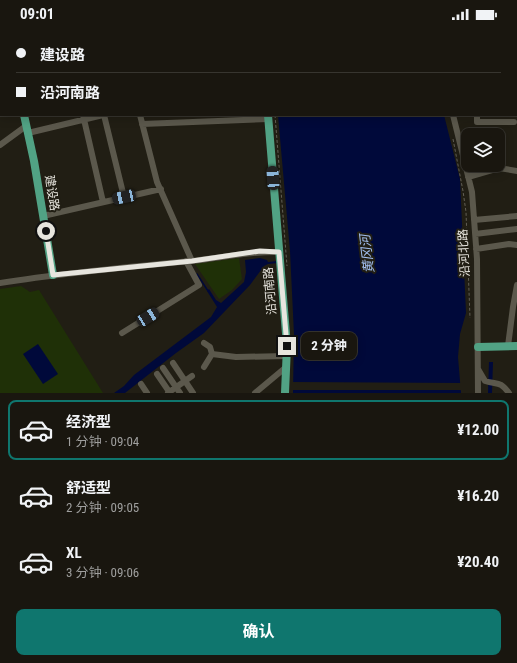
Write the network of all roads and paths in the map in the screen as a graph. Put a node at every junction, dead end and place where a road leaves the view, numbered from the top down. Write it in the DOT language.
graph roads {
  1 [pos="24,116"];
  2 [pos="94,116"];
  3 [pos="104,116"];
  4 [pos="140,116"];
  5 [pos="182,116"];
  6 [pos="453,116"];
  7 [pos="477,116"];
  8 [pos="84,117"];
  9 [pos="268,117"];
  10 [pos="183,122"];
  11 [pos="514,122"];
  12 [pos="142,124"];
  13 [pos="27,129"];
  14 [pos="452,138"];
  15 [pos="0,145"];
  16 [pos="505,169"];
  17 [pos="517,171"];
  18 [pos="485,172"];
  19 [pos="468,177"];
  20 [pos="161,189"];
  21 [pos="124,197"];
  22 [pos="103,202"];
  23 [pos="43,216"];
  24 [pos="517,216"];
  25 [pos="474,220"];
  26 [pos="517,229"];
  27 [pos="475,234"];
  28 [pos="517,245"];
  29 [pos="476,249"];
  30 [pos="279,252"];
  31 [pos="189,261"];
  32 [pos="53,275"];
  33 [pos="0,283"];
  34 [pos="517,285"];
  35 [pos="470,318"];
  36 [pos="122,333"];
  37 [pos="204,343"];
  38 [pos="508,346"];
  39 [pos="517,346"];
  40 [pos="478,347"];
  41 [pos="212,354"];
  42 [pos="286,356"];
  43 [pos="173,363"];
  44 [pos="204,367"];
  45 [pos="163,368"];
  46 [pos="286,368"];
  47 [pos="478,368"];
  48 [pos="157,374"];
  49 [pos="192,376"];
  50 [pos="185,381"];
  51 [pos="141,384"];
  52 [pos="176,387"];
  53 [pos="146,393"];
  54 [pos="169,393"];
  55 [pos="180,393"];
  56 [pos="193,393"];
  57 [pos="255,393"];
  58 [pos="285,393"];
  59 [pos="478,393"];
  60 [pos="509,393"];
  1 -- 13 [label="main road, 建设路"];
  2 -- 8 [label="street"];
  3 -- 21 [label="street"];
  4 -- 12 [label="street"];
  5 -- 10 [label="street"];
  6 -- 19 [label="street, 沿河北路"];
  7 -- 11 [label="street"];
  8 -- 13 [label="street"];
  8 -- 22 [label="street"];
  9 -- 10 [label="street"];
  9 -- 30 [label="main road, 沿河南路"];
  10 -- 12 [label="street"];
  12 -- 20 [label="street"];
  13 -- 15 [label="street"];
  13 -- 23 [label="main road, 建设路"];
  14 -- 35 [label="path"];
  16 -- 17 [label="street"];
  18 -- 19 [label="street"];
  19 -- 25 [label="street, 沿河北路"];
  20 -- 21 [label="street"];
  20 -- 31 [label="street"];
  21 -- 22 [label="street"];
  22 -- 23 [label="street"];
  23 -- 32 [label="main road, 建设路"];
  24 -- 25 [label="street"];
  25 -- 27 [label="street, 沿河北路"];
  26 -- 27 [label="street"];
  27 -- 29 [label="street, 沿河北路"];
  28 -- 29 [label="street"];
  29 -- 40 [label="street, 沿河北路"];
  30 -- 31 [label="street"];
  30 -- 42 [label="main road, 沿河南路"];
  31 -- 32 [label="street"];
  31 -- 36 [label="street"];
  32 -- 33 [label="street"];
  34 -- 38 [label="street"];
  37 -- 41 [label="street"];
  38 -- 39 [label="main road"];
  38 -- 40 [label="main road"];
  40 -- 47 [label="street, 沿河北路"];
  41 -- 42 [label="street"];
  41 -- 44 [label="street"];
  42 -- 46 [label="main road, 沿河南路"];
  43 -- 50 [label="street"];
  45 -- 52 [label="street"];
  46 -- 57 [label="street"];
  46 -- 58 [label="main road, 沿河南路"];
  47 -- 59 [label="street, 沿河北路"];
  47 -- 60 [label="street"];
  48 -- 54 [label="street"];
  49 -- 50 [label="street"];
  50 -- 52 [label="street"];
  50 -- 56 [label="street"];
  51 -- 53 [label="street"];
  52 -- 54 [label="street"];
  52 -- 55 [label="street"];
}
